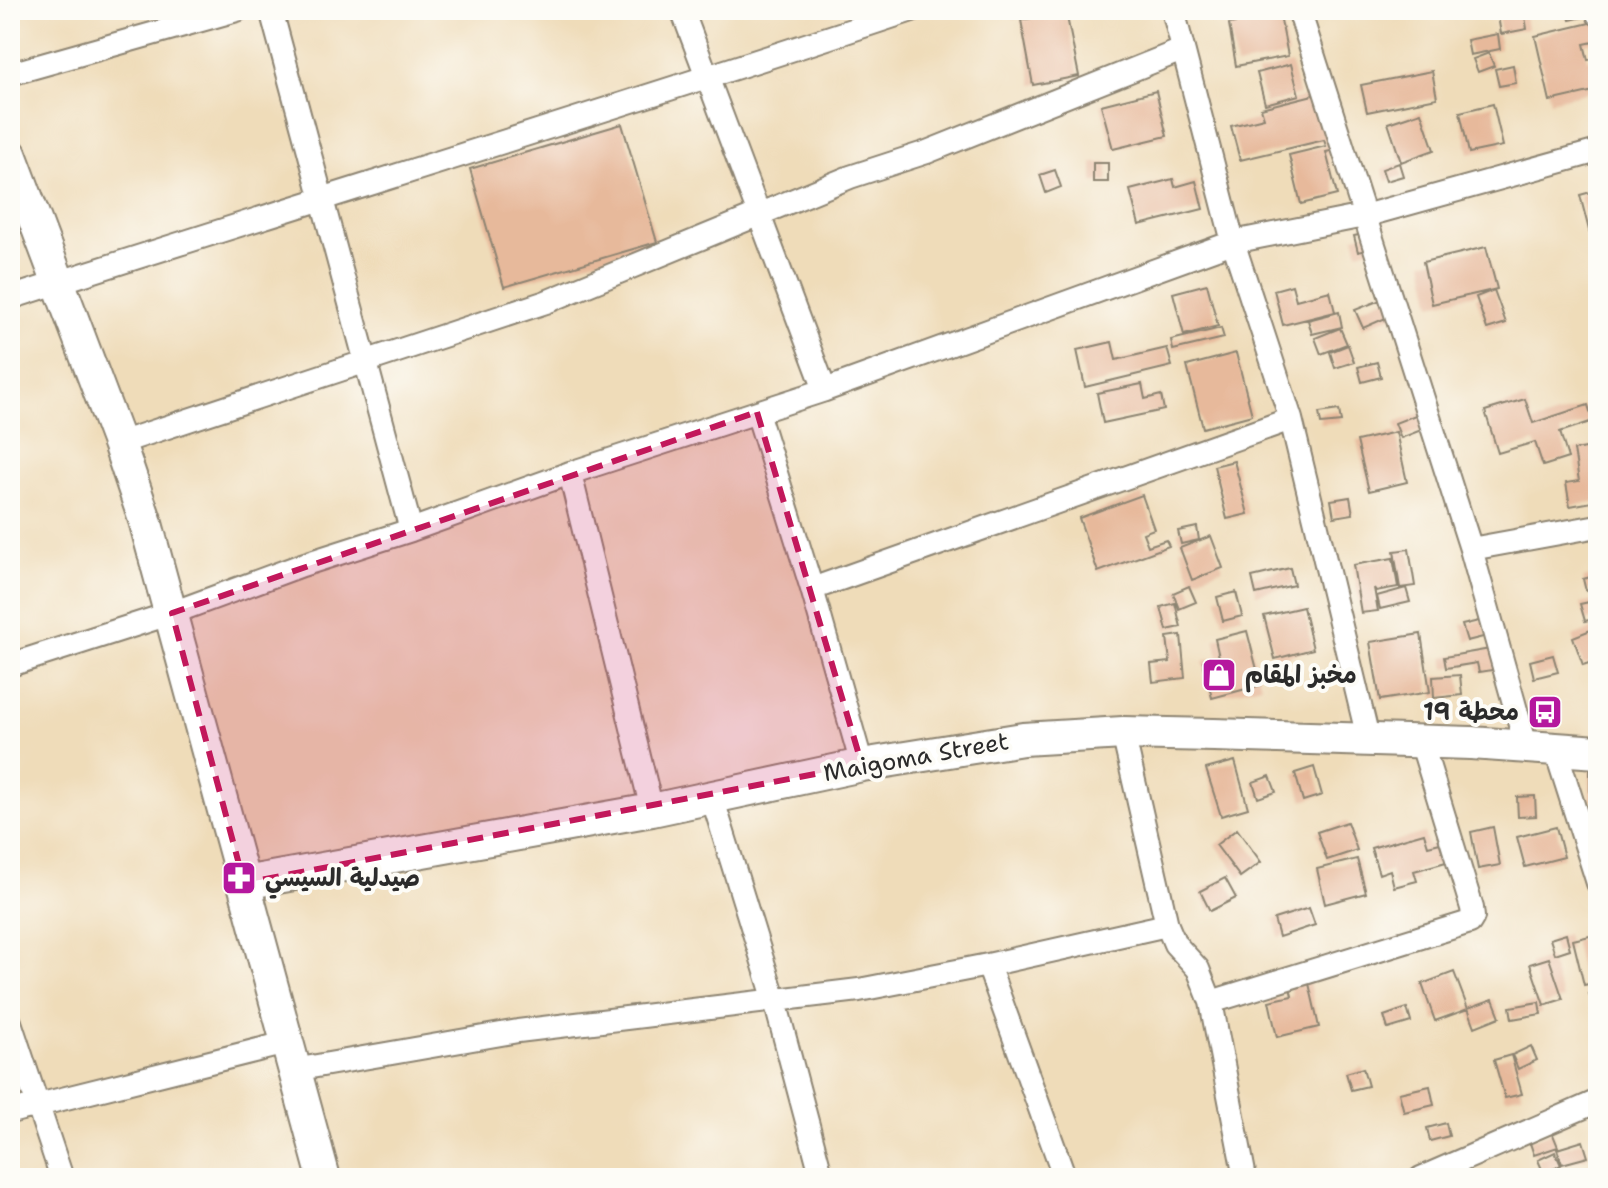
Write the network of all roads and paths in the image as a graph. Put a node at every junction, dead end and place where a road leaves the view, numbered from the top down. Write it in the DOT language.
graph roads {
  1 [pos="237,10"];
  2 [pos="271,10"];
  3 [pos="682,10"];
  4 [pos="912,10"];
  5 [pos="1173,10"];
  6 [pos="1299,10"];
  7 [pos="1182,50"];
  8 [pos="10,74"];
  9 [pos="708,78"];
  10 [pos="1598,151"];
  11 [pos="10,154"];
  12 [pos="321,197"];
  13 [pos="759,214"];
  14 [pos="1364,216"];
  15 [pos="1233,242"];
  16 [pos="60,282"];
  17 [pos="10,298"];
  18 [pos="366,361"];
  19 [pos="825,390"];
  20 [pos="757,412"];
  21 [pos="1291,419"];
  22 [pos="119,443"];
  23 [pos="570,473"];
  24 [pos="1598,526"];
  25 [pos="411,530"];
  26 [pos="1471,549"];
  27 [pos="812,589"];
  28 [pos="172,613"];
  29 [pos="10,665"];
  30 [pos="1123,733"];
  31 [pos="1421,741"];
  32 [pos="1369,742"];
  33 [pos="1540,747"];
  34 [pos="1598,752"];
  35 [pos="862,765"];
  36 [pos="712,797"];
  37 [pos="652,810"];
  38 [pos="244,883"];
  39 [pos="1598,883"];
  40 [pos="1167,925"];
  41 [pos="988,965"];
  42 [pos="775,1001"];
  43 [pos="1211,1002"];
  44 [pos="10,1022"];
  45 [pos="290,1056"];
  46 [pos="1598,1101"];
  47 [pos="37,1105"];
  48 [pos="10,1112"];
  49 [pos="62,1178"];
  50 [pos="324,1178"];
  51 [pos="822,1178"];
  52 [pos="1065,1178"];
  53 [pos="1245,1178"];
  54 [pos="1421,1178"];
  1 -- 8 [label="street"];
  2 -- 12 [label="street"];
  3 -- 9 [label="street"];
  4 -- 9 [label="street"];
  5 -- 7 [label="street"];
  6 -- 14 [label="street"];
  7 -- 13 [label="street"];
  7 -- 15 [label="street"];
  9 -- 12 [label="street"];
  9 -- 13 [label="street"];
  10 -- 14 [label="street"];
  11 -- 16 [label="street"];
  12 -- 16 [label="street"];
  12 -- 18 [label="street"];
  13 -- 18 [label="street"];
  13 -- 19 [label="street"];
  14 -- 15 [label="street"];
  14 -- 26 [label="street"];
  15 -- 19 [label="street"];
  15 -- 21 [label="street"];
  16 -- 17 [label="street"];
  16 -- 22 [label="street"];
  18 -- 22 [label="street"];
  18 -- 25 [label="street"];
  19 -- 20 [label="street"];
  20 -- 23 [label="street"];
  20 -- 27 [label="street"];
  21 -- 27 [label="street"];
  21 -- 32 [label="street"];
  22 -- 28 [label="street"];
  23 -- 25 [label="street"];
  23 -- 37 [label="street"];
  24 -- 26 [label="street"];
  25 -- 28 [label="street"];
  26 -- 33 [label="street"];
  27 -- 35 [label="street"];
  28 -- 29 [label="street"];
  28 -- 38 [label="street"];
  30 -- 32 [label="street, Maigoma Street"];
  30 -- 35 [label="street, Maigoma Street"];
  30 -- 40 [label="street"];
  31 -- 32 [label="street, Maigoma Street"];
  31 -- 33 [label="street, Maigoma Street"];
  31 -- 43 [label="street"];
  33 -- 34 [label="street, Maigoma Street"];
  33 -- 39 [label="street"];
  35 -- 36 [label="street, Maigoma Street"];
  36 -- 37 [label="street, Maigoma Street"];
  36 -- 42 [label="street"];
  37 -- 38 [label="street, Maigoma Street"];
  38 -- 45 [label="street"];
  40 -- 41 [label="street"];
  40 -- 43 [label="street"];
  41 -- 42 [label="street"];
  41 -- 52 [label="street"];
  42 -- 45 [label="street"];
  42 -- 51 [label="street"];
  43 -- 53 [label="street"];
  44 -- 47 [label="street"];
  45 -- 47 [label="street"];
  45 -- 50 [label="street"];
  46 -- 54 [label="street"];
  47 -- 48 [label="street"];
  47 -- 49 [label="street"];
}
